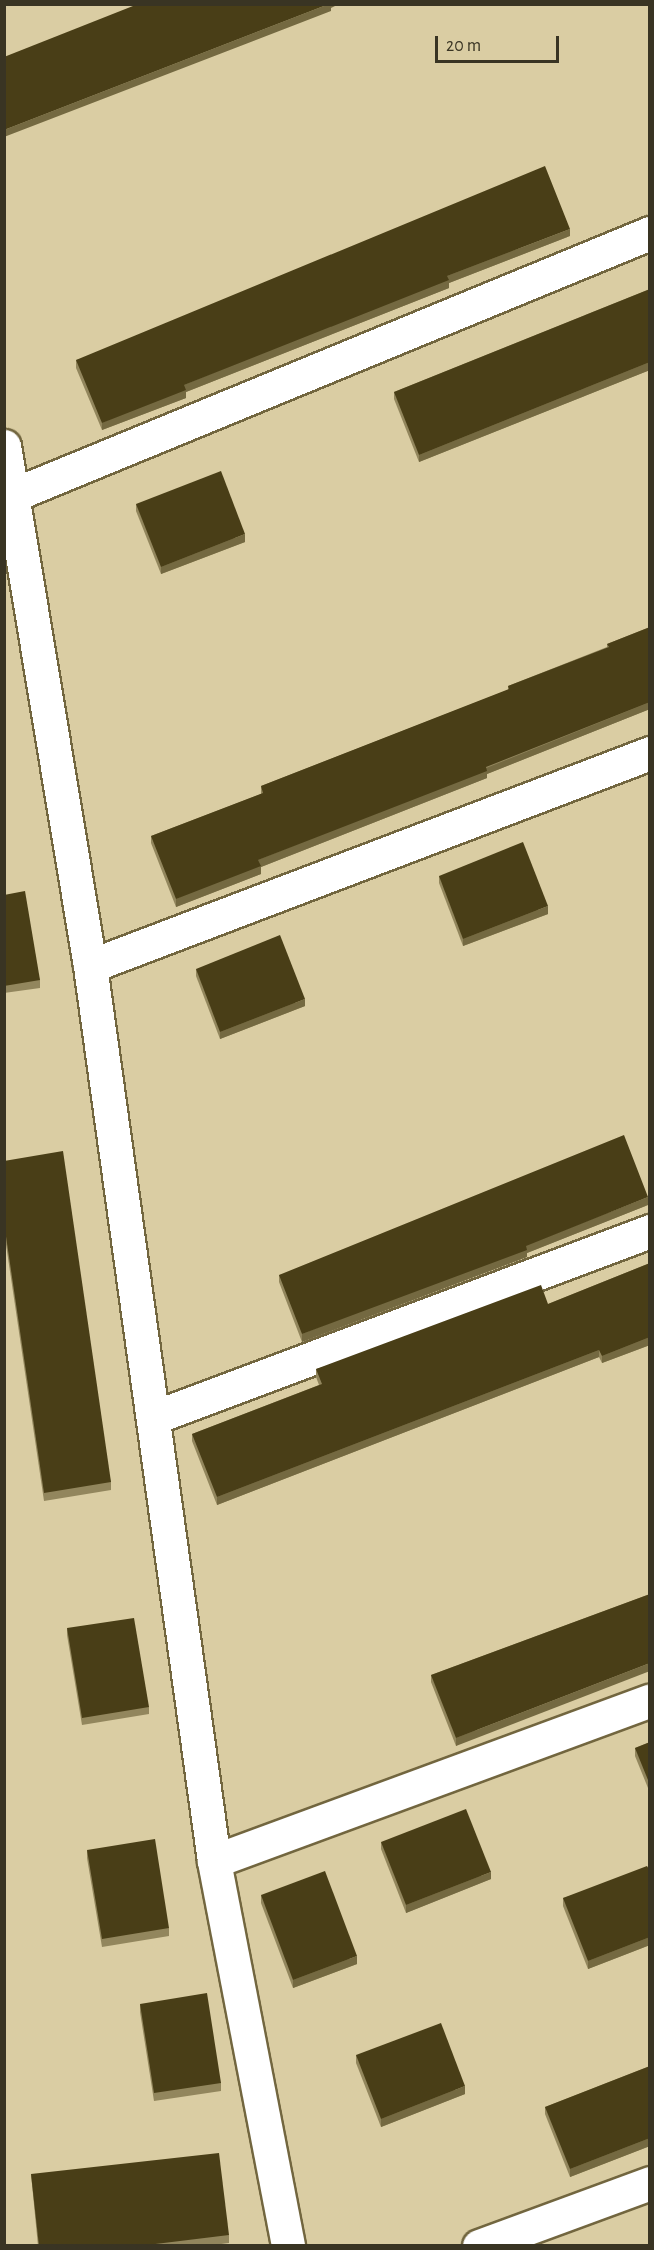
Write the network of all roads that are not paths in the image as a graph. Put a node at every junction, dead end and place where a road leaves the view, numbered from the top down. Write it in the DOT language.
graph roads {
  1 [pos="650,233"];
  2 [pos="4,446"];
  3 [pos="13,495"];
  4 [pos="650,753"];
  5 [pos="90,966"];
  6 [pos="650,1232"];
  7 [pos="156,1417"];
  8 [pos="650,1701"];
  9 [pos="214,1861"];
  10 [pos="650,2183"];
  11 [pos="288,2246"];
  12 [pos="479,2246"];
  1 -- 3 [label="street"];
  2 -- 3 [label="street"];
  3 -- 5 [label="street"];
  4 -- 5 [label="street"];
  5 -- 7 [label="street"];
  6 -- 7 [label="street"];
  7 -- 9 [label="street"];
  8 -- 9 [label="street"];
  9 -- 11 [label="street"];
  10 -- 12 [label="street"];
}
